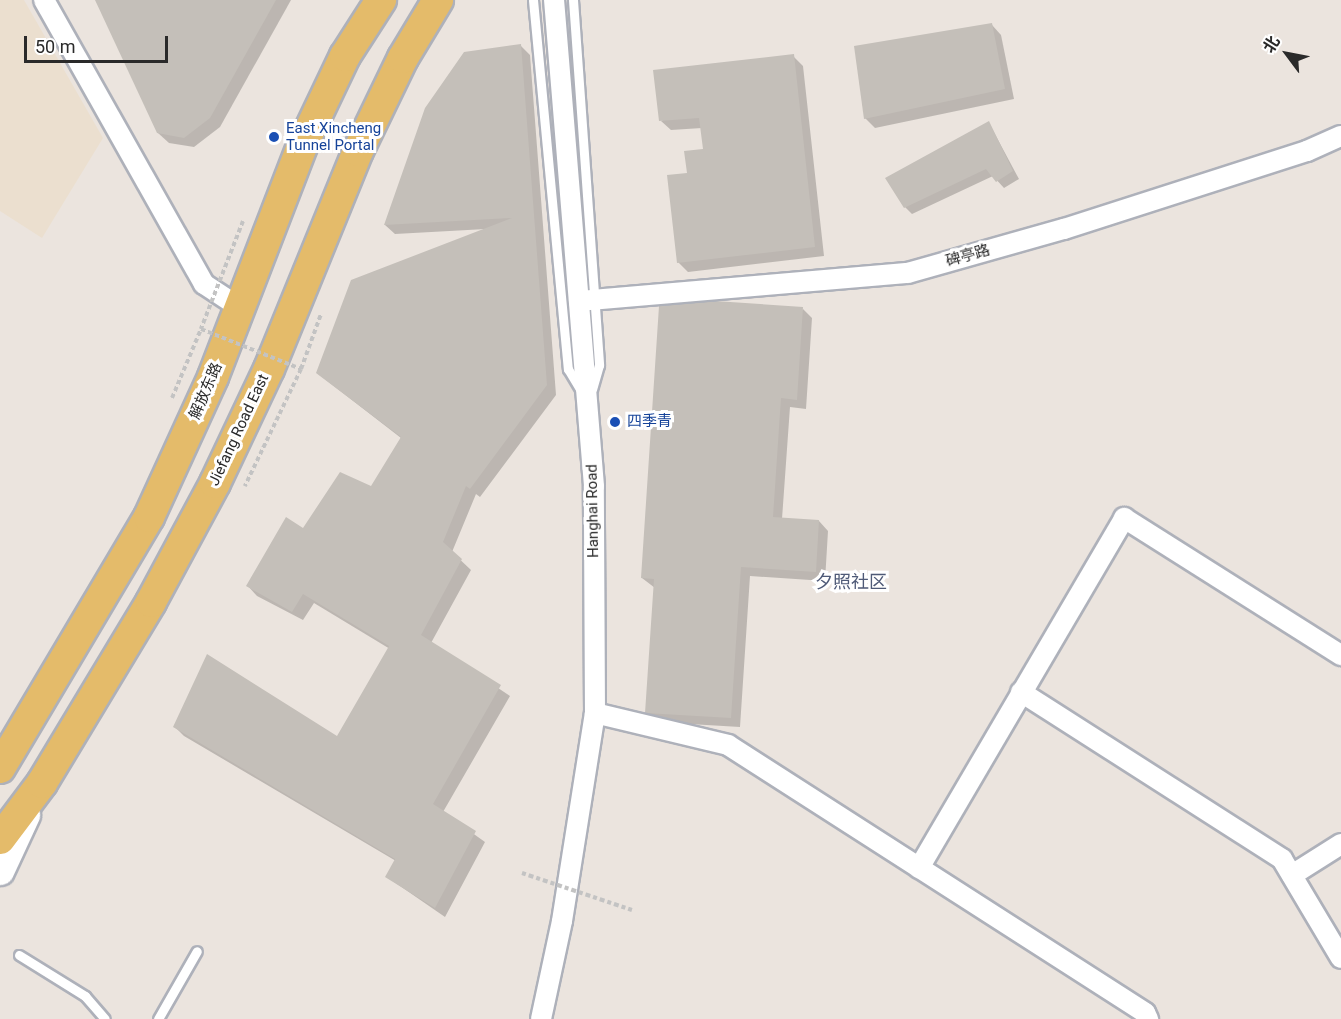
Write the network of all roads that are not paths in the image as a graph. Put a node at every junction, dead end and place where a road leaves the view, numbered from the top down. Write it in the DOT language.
graph roads {
  1 [pos="44,0"];
  2 [pos="381,0"];
  3 [pos="438,0"];
  4 [pos="534,0"];
  5 [pos="554,0"];
  6 [pos="573,0"];
  7 [pos="1341,136"];
  8 [pos="587,300"];
  9 [pos="239,307"];
  10 [pos="588,402"];
  11 [pos="1341,655"];
  12 [pos="1021,692"];
  13 [pos="595,713"];
  14 [pos="2,764"];
  15 [pos="42,783"];
  16 [pos="0,839"];
  17 [pos="1341,844"];
  18 [pos="919,868"];
  19 [pos="0,872"];
  20 [pos="1292,875"];
  21 [pos="197,951"];
  22 [pos="19,955"];
  23 [pos="1341,958"];
  24 [pos="105,1019"];
  25 [pos="158,1019"];
  26 [pos="541,1019"];
  27 [pos="1148,1019"];
  1 -- 9 [label="street"];
  2 -- 9 [label="main road, 解放东路"];
  3 -- 15 [label="main road, Jiefang Road East"];
  4 -- 10 [label="lane"];
  5 -- 8 [label="street, Hanghai Road"];
  6 -- 8 [label="lane"];
  7 -- 8 [label="street, 碑亭路"];
  8 -- 10 [label="street, Hanghai Road"];
  9 -- 14 [label="main road, 解放东路"];
  10 -- 13 [label="street, Hanghai Road"];
  11 -- 12 [label="street"];
  12 -- 18 [label="street"];
  12 -- 20 [label="street"];
  13 -- 18 [label="street"];
  13 -- 26 [label="street, Hanghai Road"];
  15 -- 16 [label="main road, Jiefang Road East"];
  15 -- 19 [label="main road"];
  17 -- 20 [label="street"];
  18 -- 27 [label="street"];
  20 -- 23 [label="street"];
  21 -- 25 [label="lane"];
  22 -- 24 [label="lane"];
}
